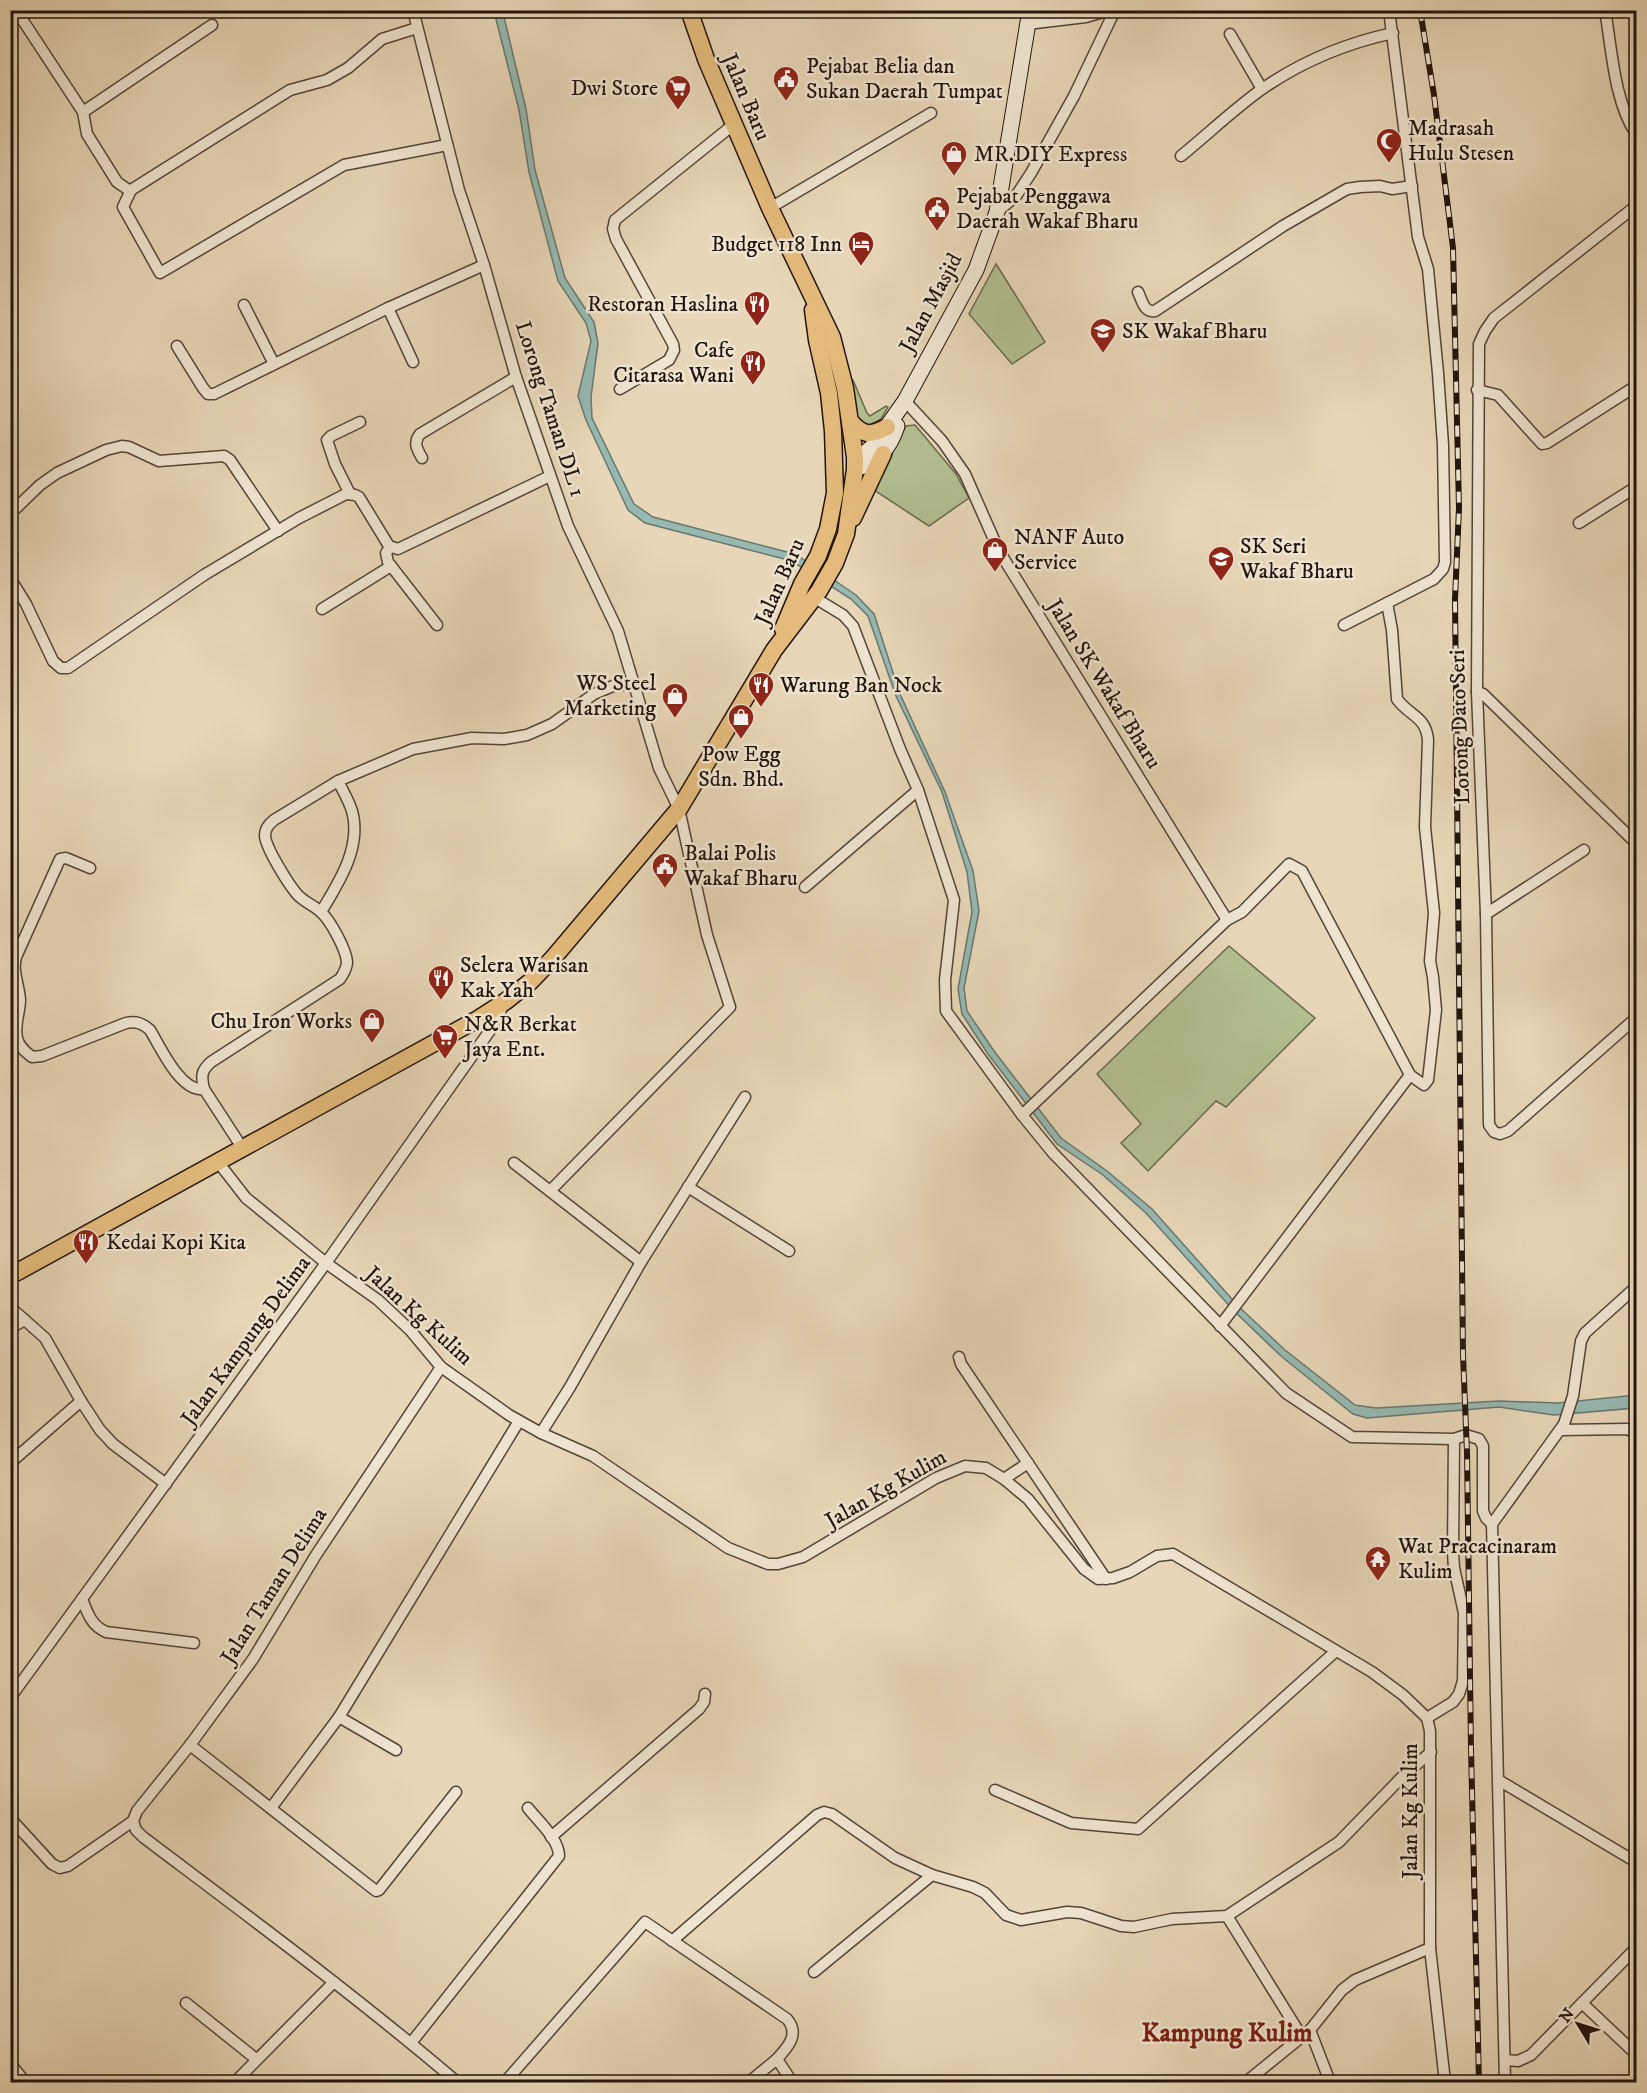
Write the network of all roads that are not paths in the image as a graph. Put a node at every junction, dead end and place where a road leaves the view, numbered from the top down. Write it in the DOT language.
graph roads {
  1 [pos="16,10"];
  2 [pos="413,10"];
  3 [pos="689,10"];
  4 [pos="1110,10"];
  5 [pos="1115,10"];
  6 [pos="1389,10"];
  7 [pos="1605,10"];
  8 [pos="1028,17"];
  9 [pos="212,25"];
  10 [pos="417,28"];
  11 [pos="1393,33"];
  12 [pos="1230,34"];
  13 [pos="1262,89"];
  14 [pos="83,112"];
  15 [pos="932,113"];
  16 [pos="733,125"];
  17 [pos="1636,134"];
  18 [pos="447,145"];
  19 [pos="1181,156"];
  20 [pos="1412,186"];
  21 [pos="131,190"];
  22 [pos="1636,206"];
  23 [pos="770,208"];
  24 [pos="997,212"];
  25 [pos="484,266"];
  26 [pos="1138,292"];
  27 [pos="812,297"];
  28 [pos="244,305"];
  29 [pos="388,308"];
  30 [pos="177,346"];
  31 [pos="413,362"];
  32 [pos="274,364"];
  33 [pos="516,377"];
  34 [pos="1636,386"];
  35 [pos="620,389"];
  36 [pos="1477,390"];
  37 [pos="904,401"];
  38 [pos="850,421"];
  39 [pos="360,422"];
  40 [pos="887,427"];
  41 [pos="833,431"];
  42 [pos="883,454"];
  43 [pos="422,458"];
  44 [pos="852,463"];
  45 [pos="550,476"];
  46 [pos="1636,487"];
  47 [pos="835,492"];
  48 [pos="350,494"];
  49 [pos="10,514"];
  50 [pos="1579,524"];
  51 [pos="278,531"];
  52 [pos="846,534"];
  53 [pos="390,547"];
  54 [pos="391,566"];
  55 [pos="10,578"];
  56 [pos="815,598"];
  57 [pos="1387,603"];
  58 [pos="322,609"];
  59 [pos="437,625"];
  60 [pos="1344,626"];
  61 [pos="774,650"];
  62 [pos="633,683"];
  63 [pos="1477,692"];
  64 [pos="338,781"];
  65 [pos="918,790"];
  66 [pos="679,809"];
  67 [pos="1636,843"];
  68 [pos="1584,850"];
  69 [pos="90,868"];
  70 [pos="805,887"];
  71 [pos="321,912"];
  72 [pos="1486,914"];
  73 [pos="1227,920"];
  74 [pos="506,1001"];
  75 [pos="1636,1018"];
  76 [pos="1410,1075"];
  77 [pos="204,1089"];
  78 [pos="745,1097"];
  79 [pos="1025,1112"];
  80 [pos="243,1149"];
  81 [pos="218,1162"];
  82 [pos="514,1163"];
  83 [pos="688,1187"];
  84 [pos="550,1191"];
  85 [pos="789,1251"];
  86 [pos="641,1262"];
  87 [pos="326,1263"];
  88 [pos="10,1276"];
  89 [pos="1636,1287"];
  90 [pos="10,1307"];
  91 [pos="25,1320"];
  92 [pos="1220,1326"];
  93 [pos="10,1328"];
  94 [pos="959,1357"];
  95 [pos="441,1367"];
  96 [pos="81,1401"];
  97 [pos="519,1421"];
  98 [pos="1562,1427"];
  99 [pos="541,1433"];
  100 [pos="1636,1433"];
  101 [pos="1454,1439"];
  102 [pos="10,1463"];
  103 [pos="1028,1463"];
  104 [pos="1004,1479"];
  105 [pos="166,1484"];
  106 [pos="1492,1524"];
  107 [pos="1106,1579"];
  108 [pos="82,1599"];
  109 [pos="194,1643"];
  110 [pos="1336,1651"];
  111 [pos="705,1694"];
  112 [pos="10,1698"];
  113 [pos="339,1717"];
  114 [pos="1426,1718"];
  115 [pos="190,1745"];
  116 [pos="396,1750"];
  117 [pos="1431,1752"];
  118 [pos="1500,1781"];
  119 [pos="994,1790"];
  120 [pos="456,1792"];
  121 [pos="528,1808"];
  122 [pos="271,1809"];
  123 [pos="10,1818"];
  124 [pos="133,1821"];
  125 [pos="551,1837"];
  126 [pos="1636,1862"];
  127 [pos="932,1875"];
  128 [pos="1227,1916"];
  129 [pos="672,1941"];
  130 [pos="1430,1948"];
  131 [pos="1636,1948"];
  132 [pos="814,1972"];
  133 [pos="334,1982"];
  134 [pos="186,2002"];
  135 [pos="1582,2003"];
  136 [pos="1306,2033"];
  137 [pos="411,2043"];
  138 [pos="1636,2054"];
  139 [pos="256,2059"];
  140 [pos="777,2059"];
  141 [pos="1505,2060"];
  142 [pos="10,2063"];
  143 [pos="23,2082"];
  144 [pos="235,2082"];
  145 [pos="457,2082"];
  146 [pos="505,2082"];
  147 [pos="750,2082"];
  148 [pos="792,2082"];
  149 [pos="1246,2082"];
  150 [pos="1330,2082"];
  151 [pos="1445,2082"];
  152 [pos="1505,2082"];
  1 -- 14 [label="street"];
  2 -- 10 [label="street, Lorong Taman DL 1"];
  3 -- 16 [label="main road, Jalan Baru"];
  4 -- 8 [label="street"];
  5 -- 24 [label="street"];
  6 -- 11 [label="street"];
  7 -- 17 [label="street"];
  8 -- 24 [label="street, Jalan Masjid"];
  9 -- 14 [label="street"];
  10 -- 18 [label="street, Lorong Taman DL 1"];
  10 -- 21 [label="street"];
  11 -- 13 [label="street"];
  11 -- 20 [label="street"];
  12 -- 13 [label="street"];
  13 -- 19 [label="street"];
  14 -- 21 [label="street"];
  15 -- 23 [label="street"];
  16 -- 23 [label="main road, Jalan Baru"];
  16 -- 35 [label="street"];
  18 -- 21 [label="street"];
  18 -- 25 [label="street, Lorong Taman DL 1"];
  20 -- 26 [label="street"];
  20 -- 57 [label="street"];
  22 -- 36 [label="street, Lorong Dato Seri"];
  23 -- 27 [label="main road, Jalan Baru"];
  24 -- 37 [label="street, Jalan Masjid"];
  25 -- 29 [label="street"];
  25 -- 33 [label="street, Lorong Taman DL 1"];
  27 -- 38 [label="main road, Jalan Baru"];
  27 -- 41 [label="main road, Jalan Baru"];
  28 -- 32 [label="street"];
  29 -- 31 [label="street"];
  29 -- 32 [label="street"];
  30 -- 32 [label="street"];
  33 -- 43 [label="street"];
  33 -- 45 [label="street, Lorong Taman DL 1"];
  34 -- 36 [label="street"];
  36 -- 63 [label="street, Lorong Dato Seri"];
  37 -- 40 [label="street, Jalan Masjid"];
  37 -- 42 [label="street, Jalan Masjid"];
  37 -- 73 [label="street, Jalan SK Wakaf Bharu"];
  38 -- 40 [label="main road"];
  38 -- 44 [label="main road, Jalan Baru"];
  39 -- 48 [label="street"];
  40 -- 44 [label="street, Jalan Masjid"];
  41 -- 44 [label="main road"];
  41 -- 47 [label="main road, Jalan Baru"];
  42 -- 44 [label="street"];
  42 -- 52 [label="main road"];
  44 -- 47 [label="main road"];
  44 -- 52 [label="main road, Jalan Baru"];
  45 -- 53 [label="street"];
  45 -- 62 [label="street, Lorong Taman DL 1"];
  46 -- 50 [label="street"];
  47 -- 61 [label="main road, Jalan Baru"];
  48 -- 51 [label="street"];
  48 -- 53 [label="street"];
  49 -- 51 [label="street"];
  51 -- 55 [label="street"];
  52 -- 56 [label="main road, Jalan Baru"];
  53 -- 54 [label="street"];
  54 -- 58 [label="street"];
  54 -- 59 [label="street"];
  56 -- 61 [label="main road, Jalan Baru"];
  56 -- 65 [label="street"];
  57 -- 60 [label="street"];
  57 -- 76 [label="street"];
  61 -- 66 [label="main road"];
  62 -- 64 [label="street"];
  62 -- 66 [label="street, Lorong Taman DL 1"];
  63 -- 67 [label="street"];
  63 -- 72 [label="street, Lorong Dato Seri"];
  64 -- 71 [label="street"];
  64 -- 71 [label="street"];
  65 -- 70 [label="street"];
  65 -- 79 [label="street"];
  66 -- 74 [label="main road"];
  66 -- 84 [label="street, Lorong Taman DL 1"];
  68 -- 72 [label="street"];
  69 -- 77 [label="street"];
  71 -- 77 [label="street"];
  72 -- 75 [label="street, Lorong Dato Seri"];
  73 -- 76 [label="street"];
  73 -- 79 [label="street"];
  74 -- 80 [label="main road"];
  74 -- 87 [label="street, Jalan Kampung Delima"];
  76 -- 92 [label="street"];
  77 -- 80 [label="street"];
  78 -- 83 [label="street"];
  79 -- 92 [label="street"];
  80 -- 81 [label="main road"];
  81 -- 87 [label="street, Jalan Kg Kulim"];
  81 -- 88 [label="main road"];
  82 -- 84 [label="street"];
  83 -- 85 [label="street"];
  83 -- 86 [label="street"];
  84 -- 86 [label="street"];
  86 -- 99 [label="street"];
  87 -- 95 [label="street, Jalan Kg Kulim"];
  87 -- 105 [label="street, Jalan Kampung Delima"];
  89 -- 98 [label="street"];
  90 -- 91 [label="street"];
  91 -- 93 [label="street"];
  91 -- 96 [label="street"];
  92 -- 101 [label="street"];
  94 -- 103 [label="street"];
  95 -- 97 [label="street, Jalan Kg Kulim"];
  95 -- 115 [label="street, Jalan Taman Delima"];
  96 -- 102 [label="street"];
  96 -- 105 [label="street"];
  97 -- 99 [label="street, Jalan Kg Kulim"];
  97 -- 113 [label="street"];
  98 -- 100 [label="street"];
  98 -- 106 [label="street"];
  99 -- 104 [label="street, Jalan Kg Kulim"];
  101 -- 106 [label="street"];
  101 -- 114 [label="street"];
  103 -- 104 [label="street"];
  103 -- 107 [label="street"];
  104 -- 107 [label="street, Jalan Kg Kulim"];
  105 -- 108 [label="street, Jalan Kampung Delima"];
  106 -- 118 [label="street"];
  107 -- 110 [label="street, Jalan Kg Kulim"];
  108 -- 109 [label="street"];
  108 -- 112 [label="street, Jalan Kampung Delima"];
  110 -- 114 [label="street, Jalan Kg Kulim"];
  110 -- 119 [label="street"];
  111 -- 125 [label="street"];
  113 -- 116 [label="street"];
  113 -- 122 [label="street"];
  114 -- 117 [label="street, Jalan Kg Kulim"];
  115 -- 122 [label="street"];
  115 -- 124 [label="street, Jalan Taman Delima"];
  117 -- 128 [label="street"];
  117 -- 130 [label="street, Jalan Kg Kulim"];
  118 -- 126 [label="street"];
  118 -- 141 [label="street"];
  120 -- 122 [label="street"];
  121 -- 125 [label="street"];
  123 -- 124 [label="street"];
  124 -- 133 [label="street"];
  125 -- 137 [label="street"];
  127 -- 128 [label="street"];
  127 -- 129 [label="street"];
  127 -- 132 [label="street"];
  128 -- 136 [label="street"];
  129 -- 140 [label="street"];
  129 -- 146 [label="street"];
  130 -- 136 [label="street"];
  130 -- 151 [label="street, Jalan Kg Kulim"];
  131 -- 135 [label="street"];
  133 -- 137 [label="street"];
  133 -- 139 [label="street"];
  134 -- 139 [label="street"];
  135 -- 138 [label="street"];
  135 -- 141 [label="street"];
  136 -- 149 [label="street"];
  136 -- 150 [label="street"];
  137 -- 145 [label="street"];
  139 -- 144 [label="street"];
  140 -- 147 [label="street"];
  140 -- 148 [label="street"];
  141 -- 152 [label="street"];
  142 -- 143 [label="street"];
}
